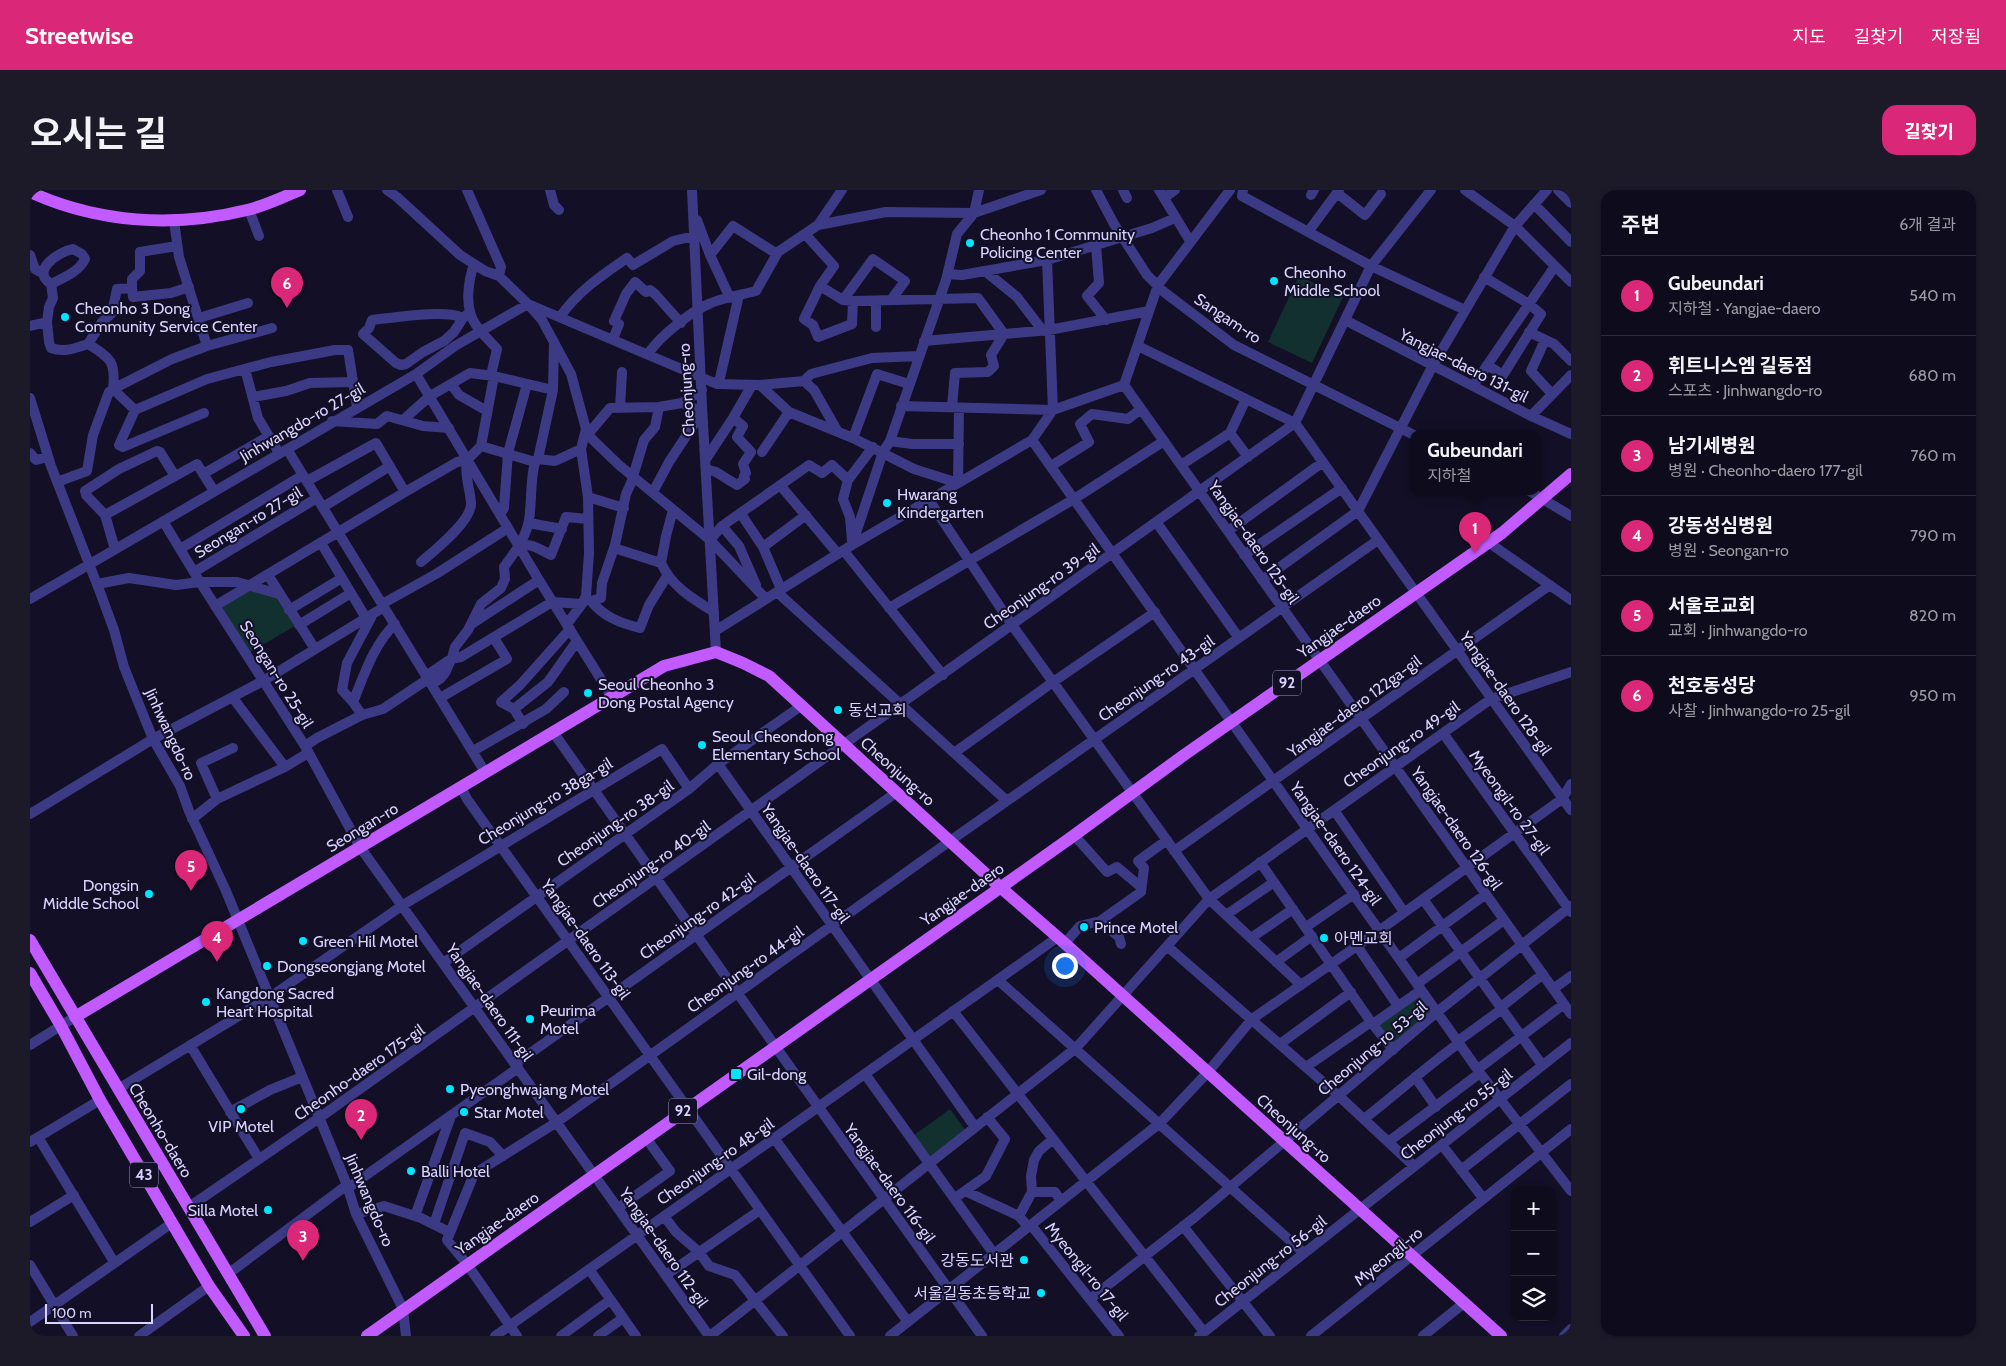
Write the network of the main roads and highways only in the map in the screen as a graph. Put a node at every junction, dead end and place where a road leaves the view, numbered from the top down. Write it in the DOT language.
graph roads {
  1 [pos="300,190"];
  2 [pos="33,195"];
  3 [pos="1571,474"];
  4 [pos="716,652"];
  5 [pos="1000,887"];
  6 [pos="30,940"];
  7 [pos="30,973"];
  8 [pos="76,1017"];
  9 [pos="250,1311"];
  10 [pos="244,1336"];
  11 [pos="265,1336"];
  12 [pos="274,1336"];
  13 [pos="367,1336"];
  14 [pos="1501,1336"];
  1 -- 2 [label="main road"];
  3 -- 5 [label="main road, Yangjae-daero / 92"];
  4 -- 5 [label="main road, Cheonjung-ro"];
  4 -- 8 [label="main road, Seongan-ro"];
  5 -- 13 [label="main road, Yangjae-daero / 92"];
  5 -- 14 [label="main road, Cheonjung-ro"];
  6 -- 8 [label="main road, Cheonho-daero / 43"];
  7 -- 10 [label="main road, 43"];
  8 -- 9 [label="main road, Cheonho-daero / 43"];
  9 -- 11 [label="main road, Cheonho-daero / 43"];
  9 -- 12 [label="main road"];
}
